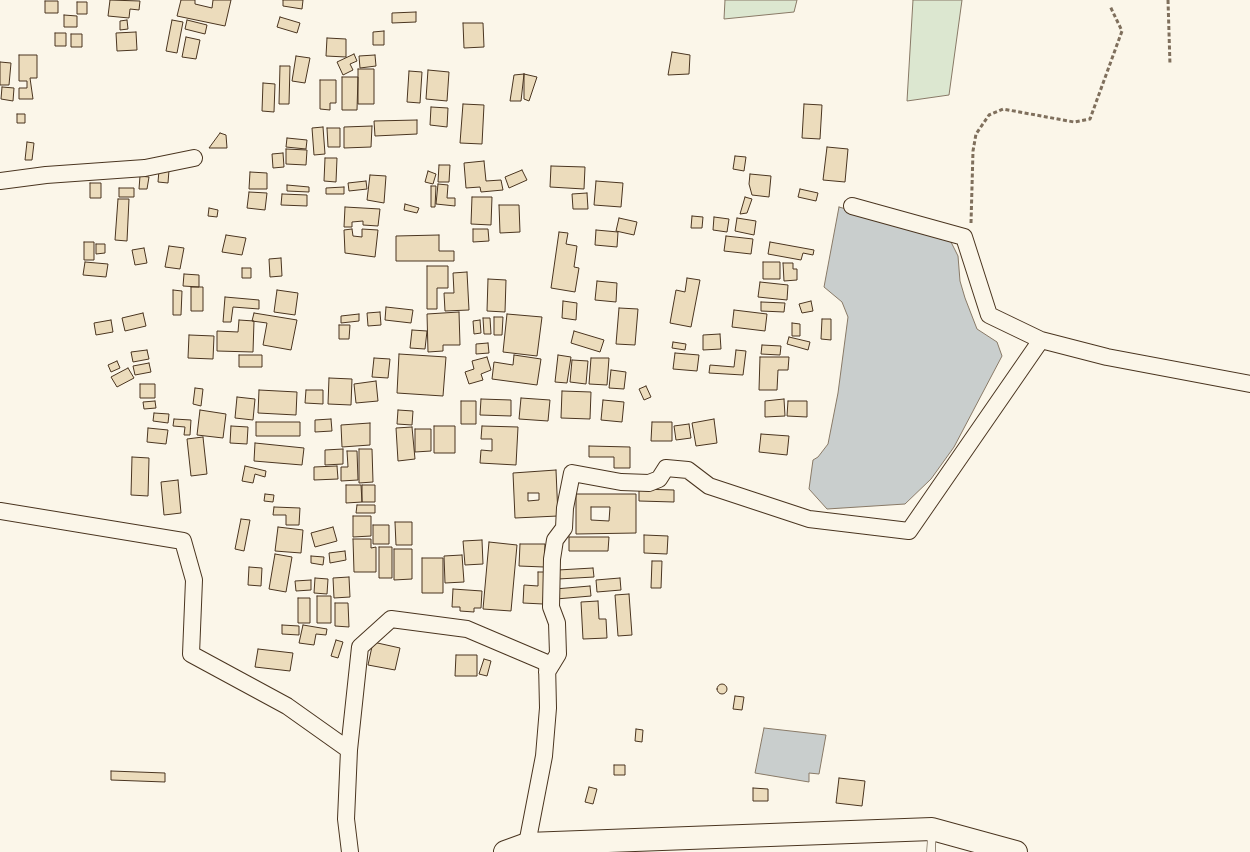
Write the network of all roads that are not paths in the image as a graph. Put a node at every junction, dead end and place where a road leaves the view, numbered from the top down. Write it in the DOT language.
graph roads {
  1 [pos="194,158"];
  2 [pos="0,181"];
  3 [pos="852,206"];
  4 [pos="1041,340"];
  5 [pos="1250,384"];
  6 [pos="0,511"];
  7 [pos="547,672"];
  8 [pos="349,750"];
  9 [pos="932,829"];
  10 [pos="527,844"];
  11 [pos="350,852"];
  12 [pos="505,852"];
  13 [pos="931,852"];
  14 [pos="1016,852"];
  1 -- 2 [label="street"];
  3 -- 4 [label="street"];
  4 -- 5 [label="street"];
  4 -- 7 [label="street"];
  6 -- 8 [label="street"];
  7 -- 8 [label="street"];
  7 -- 10 [label="street"];
  8 -- 11 [label="street"];
  9 -- 10 [label="street"];
  9 -- 13 [label="lane"];
  9 -- 14 [label="street"];
  10 -- 12 [label="street"];
}
